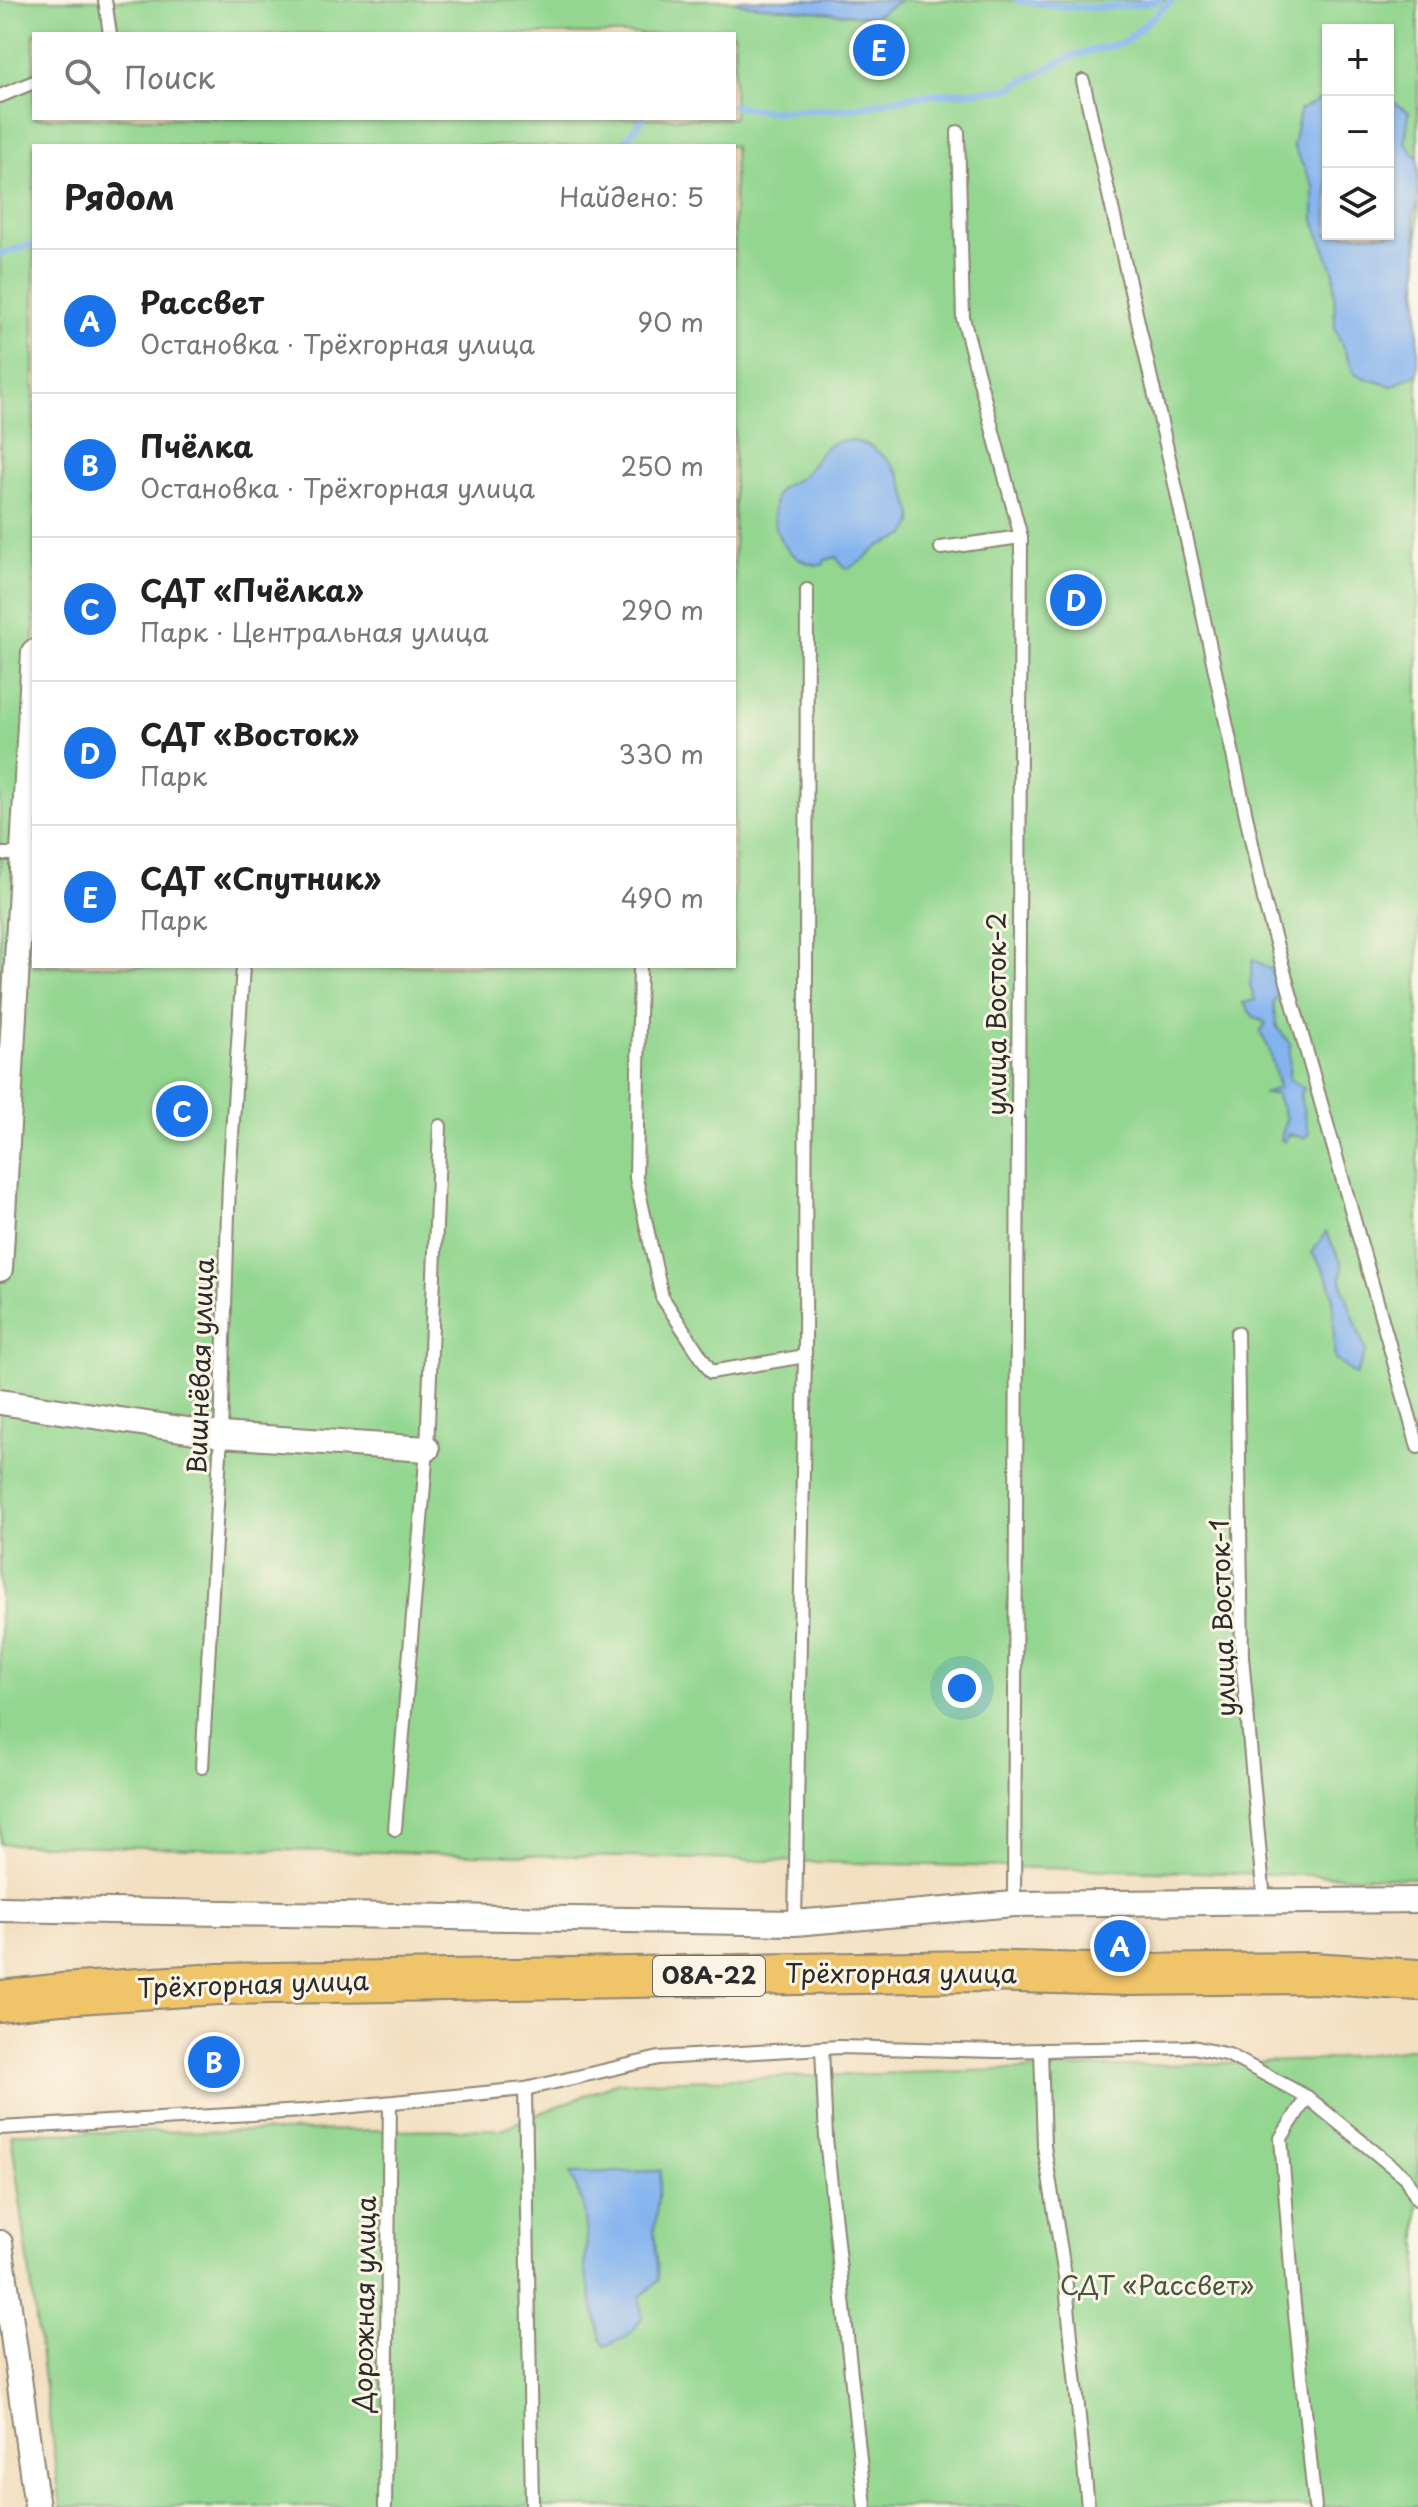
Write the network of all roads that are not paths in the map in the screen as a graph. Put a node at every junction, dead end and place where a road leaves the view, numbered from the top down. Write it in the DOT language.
graph roads {
  1 [pos="105,0"];
  2 [pos="110,32"];
  3 [pos="1083,81"];
  4 [pos="32,83"];
  5 [pos="0,96"];
  6 [pos="958,132"];
  7 [pos="1021,537"];
  8 [pos="941,548"];
  9 [pos="807,590"];
  10 [pos="32,679"];
  11 [pos="19,854"];
  12 [pos="243,968"];
  13 [pos="640,968"];
  14 [pos="440,1126"];
  15 [pos="0,1269"];
  16 [pos="1237,1333"];
  17 [pos="805,1356"];
  18 [pos="0,1402"];
  19 [pos="221,1435"];
  20 [pos="1418,1447"];
  21 [pos="427,1449"];
  22 [pos="202,1767"];
  23 [pos="395,1829"];
  24 [pos="1418,1900"];
  25 [pos="1264,1901"];
  26 [pos="1014,1904"];
  27 [pos="0,1909"];
  28 [pos="795,1923"];
  29 [pos="1418,1980"];
  30 [pos="0,2001"];
  31 [pos="822,2048"];
  32 [pos="1041,2050"];
  33 [pos="525,2089"];
  34 [pos="1307,2097"];
  35 [pos="390,2103"];
  36 [pos="0,2128"];
  37 [pos="1418,2200"];
  38 [pos="0,2243"];
  39 [pos="37,2507"];
  40 [pos="385,2507"];
  41 [pos="532,2507"];
  42 [pos="865,2507"];
  43 [pos="1088,2507"];
  44 [pos="1315,2507"];
  1 -- 2 [label="lane"];
  3 -- 20 [label="lane"];
  4 -- 5 [label="lane"];
  6 -- 7 [label="lane, улица Восток-2"];
  7 -- 8 [label="lane"];
  7 -- 26 [label="lane, улица Восток-2"];
  9 -- 17 [label="lane"];
  10 -- 11 [label="street"];
  11 -- 15 [label="street"];
  12 -- 19 [label="lane, Вишнёвая улица"];
  13 -- 17 [label="lane"];
  14 -- 21 [label="lane"];
  16 -- 25 [label="lane, улица Восток-1"];
  17 -- 28 [label="lane"];
  18 -- 19 [label="street"];
  19 -- 21 [label="street"];
  19 -- 22 [label="lane, Вишнёвая улица"];
  21 -- 23 [label="lane"];
  24 -- 25 [label="street"];
  25 -- 26 [label="street"];
  26 -- 28 [label="street"];
  27 -- 28 [label="street"];
  29 -- 30 [label="highway, Трёхгорная улица / 08А-22"];
  31 -- 32 [label="lane"];
  31 -- 33 [label="lane"];
  31 -- 42 [label="lane"];
  32 -- 34 [label="lane"];
  32 -- 43 [label="lane"];
  33 -- 35 [label="lane"];
  33 -- 41 [label="lane"];
  34 -- 37 [label="lane"];
  34 -- 44 [label="lane"];
  35 -- 36 [label="lane"];
  35 -- 40 [label="lane, Дорожная улица"];
  38 -- 39 [label="street"];
}
